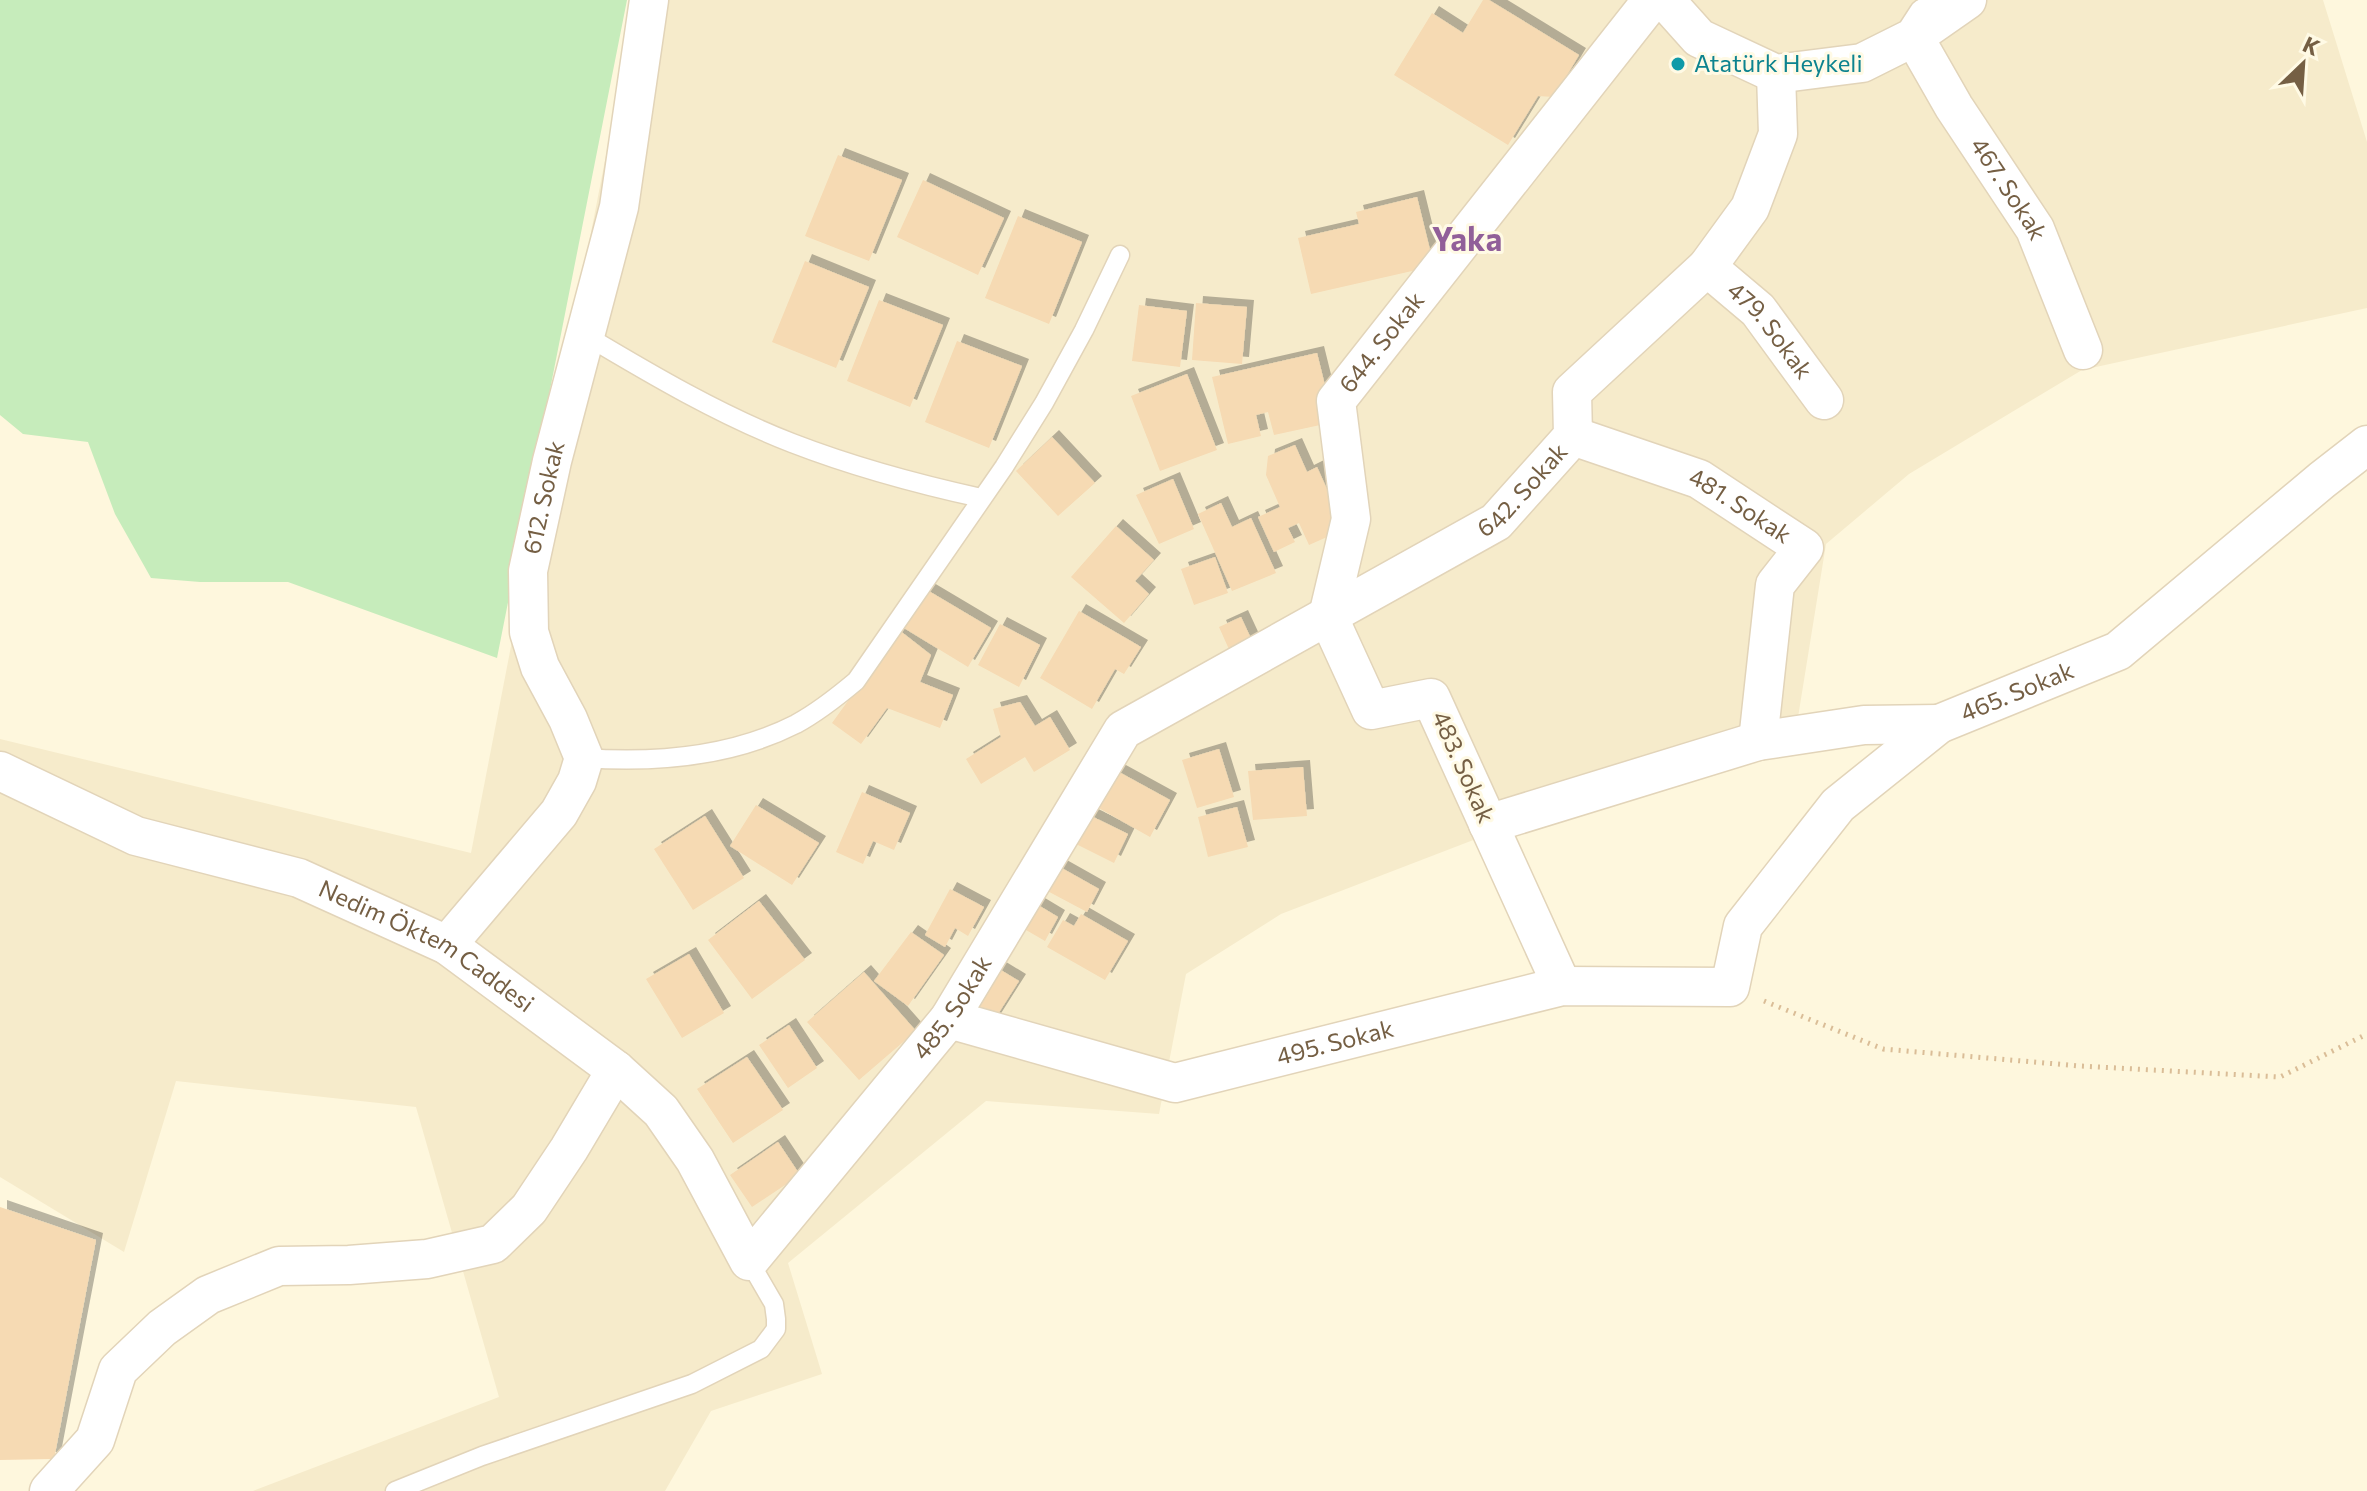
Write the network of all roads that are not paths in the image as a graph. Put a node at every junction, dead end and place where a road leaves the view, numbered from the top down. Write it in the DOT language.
graph roads {
  1 [pos="649,0"];
  2 [pos="1652,0"];
  3 [pos="1665,0"];
  4 [pos="1938,0"];
  5 [pos="1967,0"];
  6 [pos="1914,37"];
  7 [pos="1776,74"];
  8 [pos="1120,255"];
  9 [pos="1707,267"];
  10 [pos="585,335"];
  11 [pos="2083,350"];
  12 [pos="1824,400"];
  13 [pos="1573,436"];
  14 [pos="2367,445"];
  15 [pos="981,498"];
  16 [pos="1328,616"];
  17 [pos="1939,724"];
  18 [pos="1123,730"];
  19 [pos="1758,741"];
  20 [pos="584,758"];
  21 [pos="0,771"];
  22 [pos="1488,824"];
  23 [pos="447,945"];
  24 [pos="1562,986"];
  25 [pos="1730,987"];
  26 [pos="949,1019"];
  27 [pos="616,1070"];
  28 [pos="749,1261"];
  29 [pos="49,1491"];
  30 [pos="395,1491"];
  1 -- 10 [label="street, 612. Sokak"];
  2 -- 16 [label="street, 644. Sokak"];
  3 -- 7 [label="street"];
  4 -- 6 [label="street"];
  5 -- 6 [label="street"];
  6 -- 7 [label="street"];
  6 -- 11 [label="street, 467. Sokak"];
  7 -- 9 [label="street, 642. Sokak"];
  8 -- 15 [label="lane"];
  9 -- 12 [label="street, 479. Sokak"];
  9 -- 13 [label="street, 642. Sokak"];
  10 -- 15 [label="lane"];
  10 -- 20 [label="street, 612. Sokak"];
  13 -- 16 [label="street, 642. Sokak"];
  13 -- 19 [label="street, 481. Sokak"];
  14 -- 17 [label="street, 465. Sokak"];
  15 -- 20 [label="lane"];
  16 -- 18 [label="street, 642. Sokak"];
  16 -- 22 [label="street, 483. Sokak"];
  17 -- 19 [label="street"];
  17 -- 25 [label="street, 465. Sokak"];
  18 -- 26 [label="street, 485. Sokak"];
  19 -- 22 [label="street"];
  20 -- 23 [label="street"];
  21 -- 23 [label="street, Nedim Öktem Caddesi"];
  22 -- 24 [label="street, 483. Sokak"];
  23 -- 27 [label="street, Nedim Öktem Caddesi"];
  24 -- 25 [label="street, 495. Sokak"];
  24 -- 26 [label="street, 495. Sokak"];
  26 -- 28 [label="street, 485. Sokak"];
  27 -- 28 [label="street, Nedim Öktem Caddesi"];
  27 -- 29 [label="street"];
  28 -- 30 [label="lane"];
}
